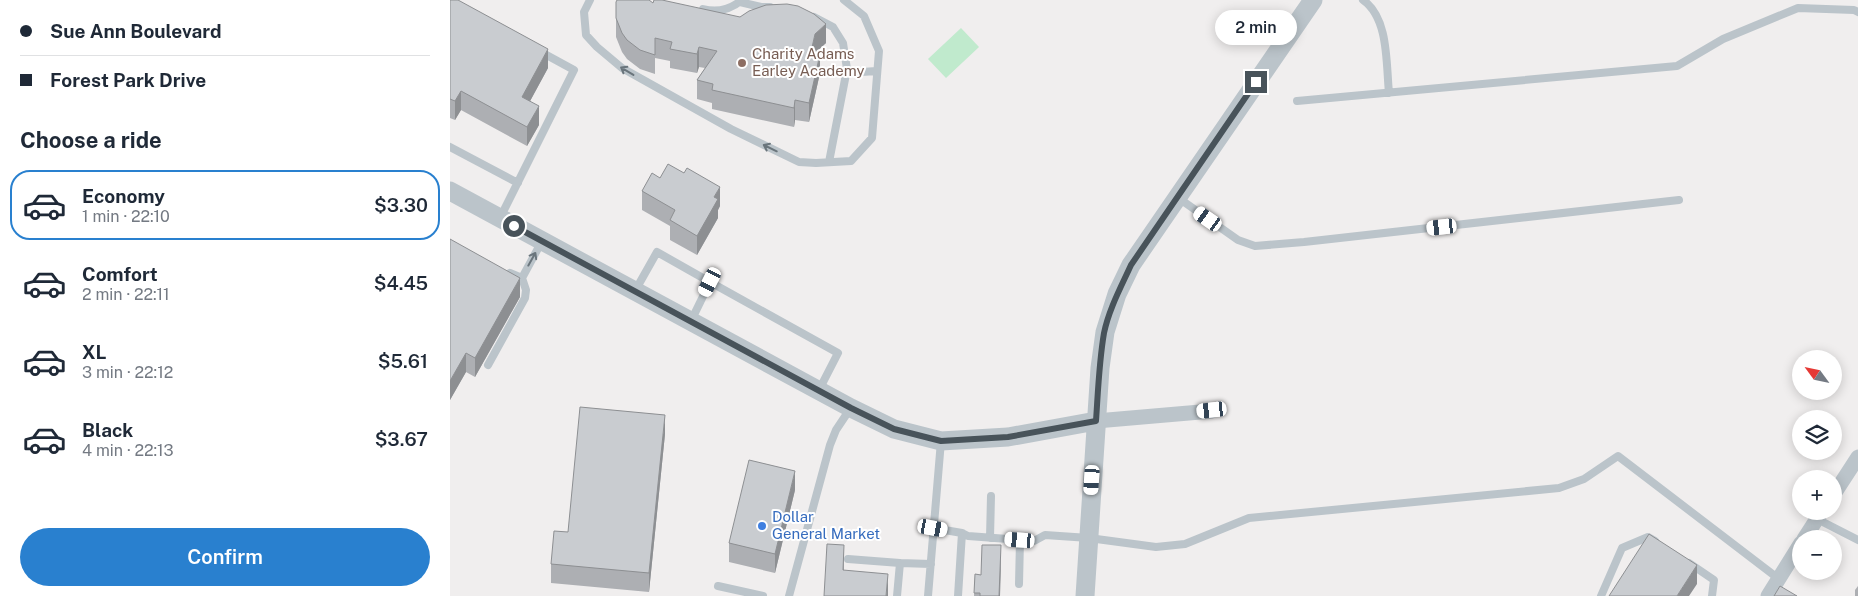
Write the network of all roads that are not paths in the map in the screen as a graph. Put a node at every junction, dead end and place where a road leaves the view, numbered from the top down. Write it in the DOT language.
graph roads {
  1 [pos="590,0"];
  2 [pos="844,0"];
  3 [pos="1313,0"];
  4 [pos="1363,0"];
  5 [pos="740,1"];
  6 [pos="780,7"];
  7 [pos="695,8"];
  8 [pos="1858,12"];
  9 [pos="807,13"];
  10 [pos="530,47"];
  11 [pos="877,70"];
  12 [pos="846,73"];
  13 [pos="1389,93"];
  14 [pos="1297,101"];
  15 [pos="450,147"];
  16 [pos="829,162"];
  17 [pos="518,183"];
  18 [pos="450,191"];
  19 [pos="1178,197"];
  20 [pos="1679,200"];
  21 [pos="500,218"];
  22 [pos="542,241"];
  23 [pos="500,269"];
  24 [pos="522,278"];
  25 [pos="710,282"];
  26 [pos="635,291"];
  27 [pos="690,321"];
  28 [pos="488,366"];
  29 [pos="819,390"];
  30 [pos="851,408"];
  31 [pos="1212,410"];
  32 [pos="1096,421"];
  33 [pos="941,441"];
  34 [pos="1858,457"];
  35 [pos="1842,482"];
  36 [pos="991,496"];
  37 [pos="1829,520"];
  38 [pos="933,528"];
  39 [pos="962,533"];
  40 [pos="1857,536"];
  41 [pos="990,538"];
  42 [pos="1089,538"];
  43 [pos="1020,540"];
  44 [pos="1665,548"];
  45 [pos="1681,558"];
  46 [pos="1792,558"];
  47 [pos="848,559"];
  48 [pos="900,563"];
  49 [pos="931,564"];
  50 [pos="1779,579"];
  51 [pos="1019,584"];
  52 [pos="718,586"];
  53 [pos="763,596"];
  54 [pos="789,596"];
  55 [pos="897,596"];
  56 [pos="928,596"];
  57 [pos="958,596"];
  58 [pos="1085,596"];
  59 [pos="1601,596"];
  60 [pos="1712,596"];
  61 [pos="1768,596"];
  16 -- 1 [label="lane, one-way"];
  2 -- 11 [label="lane"];
  3 -- 19 [label="street"];
  4 -- 13 [label="lane"];
  5 -- 6 [label="lane"];
  5 -- 7 [label="lane"];
  8 -- 13 [label="lane"];
  9 -- 12 [label="lane"];
  10 -- 17 [label="lane"];
  11 -- 12 [label="lane"];
  11 -- 16 [label="lane"];
  12 -- 16 [label="lane"];
  13 -- 14 [label="lane"];
  15 -- 17 [label="lane"];
  17 -- 21 [label="lane"];
  18 -- 21 [label="street"];
  19 -- 20 [label="lane"];
  19 -- 32 [label="street"];
  21 -- 22 [label="street"];
  24 -- 22 [label="lane, one-way"];
  22 -- 26 [label="street"];
  23 -- 24 [label="lane"];
  24 -- 28 [label="lane"];
  25 -- 26 [label="lane"];
  25 -- 27 [label="lane"];
  25 -- 29 [label="lane"];
  26 -- 27 [label="street"];
  27 -- 29 [label="street"];
  29 -- 30 [label="street"];
  30 -- 33 [label="street"];
  30 -- 54 [label="lane"];
  31 -- 32 [label="street"];
  32 -- 33 [label="street"];
  32 -- 42 [label="street"];
  33 -- 38 [label="lane"];
  34 -- 35 [label="street"];
  36 -- 41 [label="lane"];
  37 -- 40 [label="lane"];
  38 -- 39 [label="lane"];
  38 -- 49 [label="lane"];
  39 -- 41 [label="lane"];
  39 -- 57 [label="lane"];
  41 -- 43 [label="lane"];
  42 -- 43 [label="lane"];
  42 -- 50 [label="lane"];
  42 -- 58 [label="street"];
  43 -- 51 [label="lane"];
  44 -- 59 [label="lane"];
  45 -- 60 [label="lane"];
  46 -- 50 [label="street"];
  47 -- 48 [label="lane"];
  48 -- 49 [label="lane"];
  48 -- 55 [label="lane"];
  49 -- 56 [label="lane"];
  50 -- 61 [label="street"];
  52 -- 53 [label="lane"];
}
